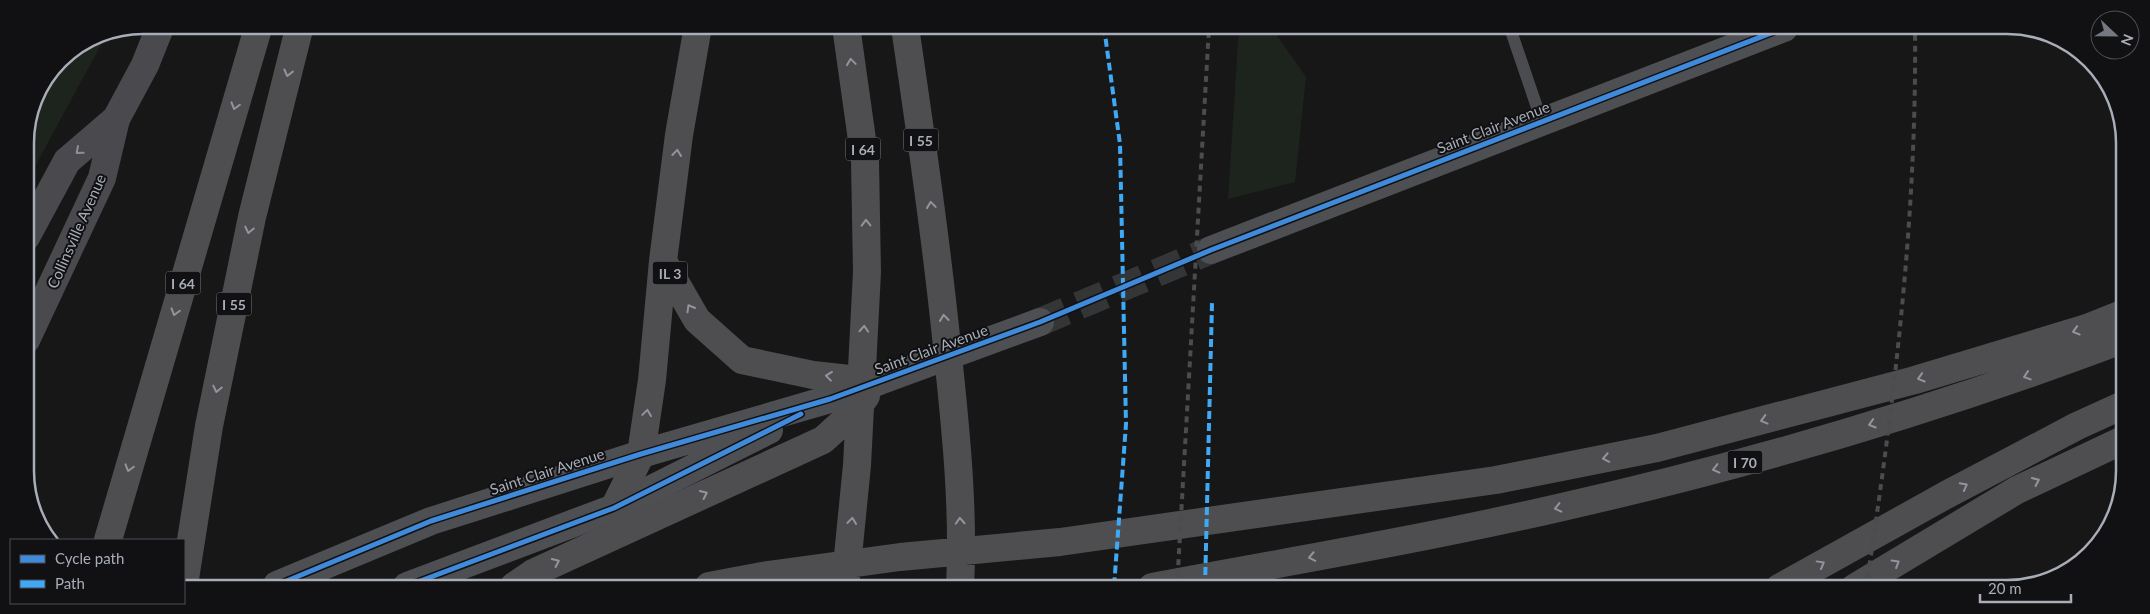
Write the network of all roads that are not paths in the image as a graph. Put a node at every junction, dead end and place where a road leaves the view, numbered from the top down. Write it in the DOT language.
graph roads {
  1 [pos="157,34"];
  2 [pos="255,34"];
  3 [pos="298,34"];
  4 [pos="697,34"];
  5 [pos="847,34"];
  6 [pos="906,34"];
  7 [pos="1512,34"];
  8 [pos="1769,34"];
  9 [pos="116,119"];
  10 [pos="1542,122"];
  11 [pos="34,223"];
  12 [pos="1211,250"];
  13 [pos="663,260"];
  14 [pos="2116,316"];
  15 [pos="1040,322"];
  16 [pos="34,323"];
  17 [pos="2116,342"];
  18 [pos="877,382"];
  19 [pos="830,399"];
  20 [pos="2116,409"];
  21 [pos="2116,443"];
  22 [pos="641,454"];
  23 [pos="614,508"];
  24 [pos="108,539"];
  25 [pos="185,579"];
  26 [pos="289,580"];
  27 [pos="423,580"];
  28 [pos="523,580"];
  29 [pos="741,580"];
  30 [pos="846,580"];
  31 [pos="960,580"];
  32 [pos="1188,580"];
  33 [pos="1793,580"];
  34 [pos="1867,580"];
  1 -- 9 [label="main road, Collinsville Avenue"];
  2 -- 24 [label="highway, I 64, one-way"];
  3 -- 25 [label="highway, I 55, one-way"];
  13 -- 4 [label="highway, IL 3, one-way"];
  30 -- 5 [label="highway, I 64, one-way"];
  31 -- 6 [label="highway, I 55, one-way"];
  7 -- 10 [label="lane"];
  8 -- 10 [label="main road, Saint Clair Avenue"];
  9 -- 11 [label="main road, Collinsville Avenue, one-way"];
  9 -- 16 [label="main road, Collinsville Avenue"];
  10 -- 12 [label="main road, Saint Clair Avenue"];
  18 -- 13 [label="highway, IL 3, one-way"];
  22 -- 13 [label="highway, one-way"];
  14 -- 29 [label="highway, one-way"];
  15 -- 18 [label="main road, Saint Clair Avenue / IL 3"];
  17 -- 32 [label="highway, I 70, one-way"];
  18 -- 19 [label="main road, Saint Clair Avenue / IL 3"];
  28 -- 18 [label="highway, one-way"];
  19 -- 22 [label="main road, Saint Clair Avenue"];
  19 -- 23 [label="main road, Saint Clair Avenue / IL 3"];
  33 -- 20 [label="highway, one-way"];
  34 -- 21 [label="highway, one-way"];
  22 -- 23 [label="highway"];
  22 -- 26 [label="main road, Saint Clair Avenue"];
  23 -- 27 [label="main road, Saint Clair Avenue / IL 3"];
}
